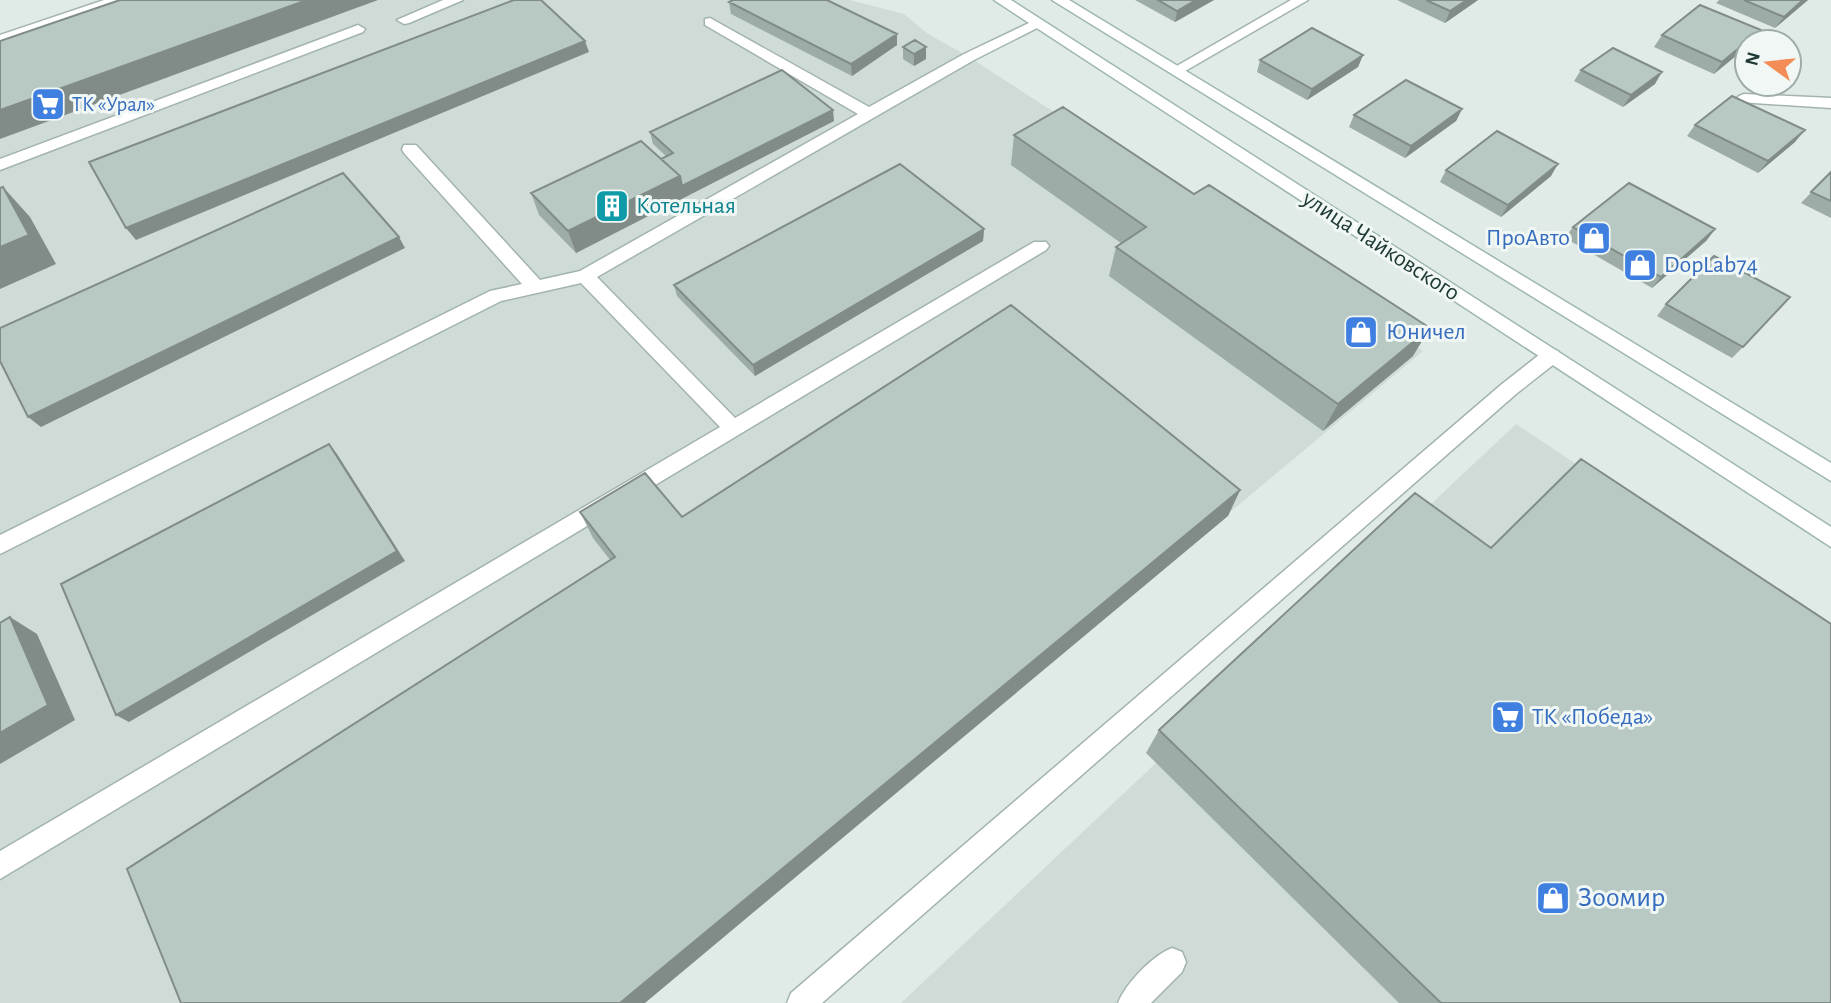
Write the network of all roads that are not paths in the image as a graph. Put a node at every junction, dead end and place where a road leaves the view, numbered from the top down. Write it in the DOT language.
graph roads {
  1 [pos="118,0"];
  2 [pos="456,0"];
  3 [pos="1001,0"];
  4 [pos="1059,0"];
  5 [pos="1301,0"];
  6 [pos="404,20"];
  7 [pos="710,22"];
  8 [pos="1038,24"];
  9 [pos="358,29"];
  10 [pos="0,40"];
  11 [pos="1175,71"];
  12 [pos="1744,99"];
  13 [pos="1831,103"];
  14 [pos="871,115"];
  15 [pos="410,149"];
  16 [pos="0,165"];
  17 [pos="1040,246"];
  18 [pos="585,276"];
  19 [pos="536,287"];
  20 [pos="1552,356"];
  21 [pos="733,428"];
  22 [pos="1831,473"];
  23 [pos="1831,538"];
  24 [pos="0,545"];
  25 [pos="0,866"];
  26 [pos="1172,962"];
  27 [pos="801,1003"];
  28 [pos="1132,1003"];
  1 -- 10 [label="main road"];
  2 -- 6 [label="main road"];
  3 -- 8 [label="main road, улица Чайковского"];
  4 -- 11 [label="main road, улица Чайковского"];
  5 -- 11 [label="main road"];
  7 -- 14 [label="main road"];
  8 -- 14 [label="main road"];
  8 -- 20 [label="main road, улица Чайковского"];
  9 -- 16 [label="main road"];
  11 -- 22 [label="main road, улица Чайковского"];
  12 -- 13 [label="main road"];
  14 -- 18 [label="main road"];
  15 -- 19 [label="main road"];
  17 -- 21 [label="main road"];
  18 -- 19 [label="main road"];
  18 -- 21 [label="main road"];
  19 -- 24 [label="main road"];
  20 -- 23 [label="main road, улица Чайковского"];
  20 -- 27 [label="main road"];
  21 -- 25 [label="main road"];
  26 -- 28 [label="main road"];
}
